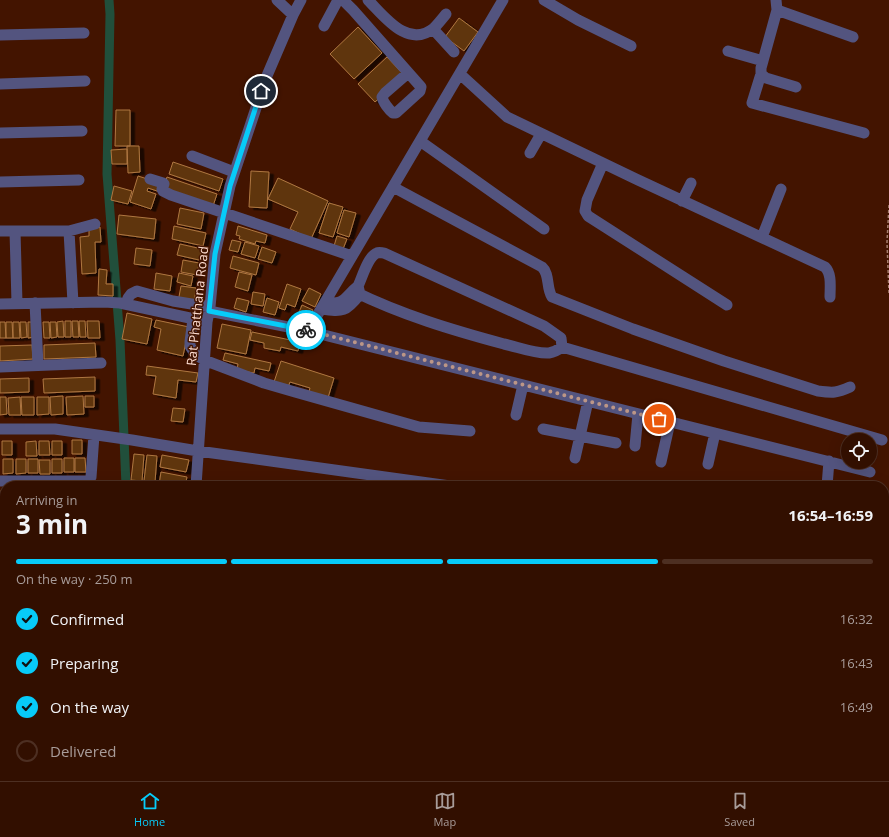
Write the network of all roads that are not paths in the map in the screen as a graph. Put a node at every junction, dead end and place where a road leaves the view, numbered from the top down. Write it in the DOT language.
graph roads {
  1 [pos="277,0"];
  2 [pos="301,0"];
  3 [pos="338,0"];
  4 [pos="343,0"];
  5 [pos="368,0"];
  6 [pos="503,0"];
  7 [pos="544,0"];
  8 [pos="777,5"];
  9 [pos="446,14"];
  10 [pos="293,15"];
  11 [pos="324,26"];
  12 [pos="433,29"];
  13 [pos="84,33"];
  14 [pos="0,35"];
  15 [pos="853,37"];
  16 [pos="631,46"];
  17 [pos="728,51"];
  18 [pos="454,52"];
  19 [pos="763,61"];
  20 [pos="408,73"];
  21 [pos="460,74"];
  22 [pos="761,74"];
  23 [pos="84,81"];
  24 [pos="0,84"];
  25 [pos="796,87"];
  26 [pos="82,131"];
  27 [pos="0,133"];
  28 [pos="541,134"];
  29 [pos="864,134"];
  30 [pos="420,141"];
  31 [pos="530,153"];
  32 [pos="192,156"];
  33 [pos="603,164"];
  34 [pos="234,172"];
  35 [pos="150,179"];
  36 [pos="79,180"];
  37 [pos="0,182"];
  38 [pos="691,183"];
  39 [pos="393,187"];
  40 [pos="781,189"];
  41 [pos="682,201"];
  42 [pos="224,213"];
  43 [pos="95,224"];
  44 [pos="544,229"];
  45 [pos="15,231"];
  46 [pos="69,231"];
  47 [pos="0,232"];
  48 [pos="762,237"];
  49 [pos="352,256"];
  50 [pos="357,290"];
  51 [pos="830,297"];
  52 [pos="17,303"];
  53 [pos="35,303"];
  54 [pos="73,303"];
  55 [pos="0,304"];
  56 [pos="124,304"];
  57 [pos="727,305"];
  58 [pos="323,306"];
  59 [pos="209,309"];
  60 [pos="193,319"];
  61 [pos="207,322"];
  62 [pos="308,331"];
  63 [pos="562,347"];
  64 [pos="204,360"];
  65 [pos="101,363"];
  66 [pos="38,365"];
  67 [pos="0,367"];
  68 [pos="523,385"];
  69 [pos="850,387"];
  70 [pos="588,401"];
  71 [pos="638,414"];
  72 [pos="516,415"];
  73 [pos="670,422"];
  74 [pos="0,429"];
  75 [pos="543,430"];
  76 [pos="470,431"];
  77 [pos="716,433"];
  78 [pos="94,435"];
  79 [pos="580,436"];
  80 [pos="882,440"];
  81 [pos="616,443"];
  82 [pos="635,446"];
  83 [pos="198,451"];
  84 [pos="575,458"];
  85 [pos="661,462"];
  86 [pos="829,462"];
  87 [pos="708,464"];
  88 [pos="870,472"];
  89 [pos="0,481"];
  90 [pos="196,481"];
  91 [pos="414,481"];
  92 [pos="827,481"];
  1 -- 10 [label="street"];
  2 -- 10 [label="street, Rat Phatthana Road"];
  3 -- 11 [label="street"];
  4 -- 20 [label="street"];
  5 -- 12 [label="street"];
  6 -- 21 [label="street"];
  7 -- 16 [label="street"];
  8 -- 15 [label="street"];
  8 -- 19 [label="street"];
  9 -- 12 [label="street"];
  10 -- 34 [label="street, Rat Phatthana Road"];
  12 -- 18 [label="street"];
  13 -- 14 [label="street"];
  17 -- 19 [label="street"];
  19 -- 22 [label="street"];
  21 -- 28 [label="street"];
  21 -- 30 [label="street"];
  22 -- 25 [label="street"];
  22 -- 29 [label="street"];
  23 -- 24 [label="street"];
  26 -- 27 [label="street"];
  28 -- 31 [label="street"];
  28 -- 33 [label="street"];
  30 -- 39 [label="street"];
  30 -- 44 [label="street"];
  32 -- 34 [label="street"];
  33 -- 41 [label="street"];
  33 -- 57 [label="street"];
  34 -- 42 [label="street, Rat Phatthana Road"];
  35 -- 42 [label="street"];
  36 -- 37 [label="street"];
  38 -- 41 [label="street"];
  39 -- 49 [label="street"];
  39 -- 69 [label="street"];
  40 -- 48 [label="street"];
  41 -- 48 [label="street"];
  42 -- 49 [label="street"];
  42 -- 59 [label="street, Rat Phatthana Road"];
  43 -- 46 [label="street"];
  45 -- 46 [label="street"];
  45 -- 47 [label="street"];
  45 -- 52 [label="street"];
  46 -- 54 [label="street"];
  48 -- 51 [label="street"];
  49 -- 58 [label="street"];
  50 -- 58 [label="street"];
  50 -- 63 [label="street"];
  50 -- 63 [label="street"];
  52 -- 53 [label="street"];
  52 -- 55 [label="street"];
  53 -- 54 [label="street"];
  53 -- 66 [label="street"];
  54 -- 56 [label="street"];
  56 -- 59 [label="street"];
  56 -- 60 [label="street"];
  58 -- 62 [label="street"];
  59 -- 61 [label="street, Rat Phatthana Road"];
  59 -- 62 [label="street"];
  60 -- 61 [label="street"];
  60 -- 64 [label="street"];
  61 -- 64 [label="street, Rat Phatthana Road"];
  62 -- 68 [label="street"];
  63 -- 80 [label="street"];
  64 -- 76 [label="street"];
  64 -- 83 [label="street, Rat Phatthana Road"];
  65 -- 66 [label="street"];
  66 -- 67 [label="street"];
  68 -- 70 [label="street"];
  68 -- 72 [label="street"];
  70 -- 71 [label="street"];
  70 -- 79 [label="street"];
  71 -- 73 [label="street"];
  71 -- 82 [label="street"];
  73 -- 77 [label="street"];
  73 -- 85 [label="street"];
  74 -- 78 [label="street"];
  75 -- 79 [label="street"];
  77 -- 86 [label="street"];
  77 -- 87 [label="street"];
  78 -- 83 [label="street"];
  78 -- 89 [label="street"];
  79 -- 81 [label="street"];
  79 -- 84 [label="street"];
  83 -- 90 [label="street, Rat Phatthana Road"];
  83 -- 91 [label="street"];
  86 -- 88 [label="street"];
  86 -- 92 [label="street"];
}
